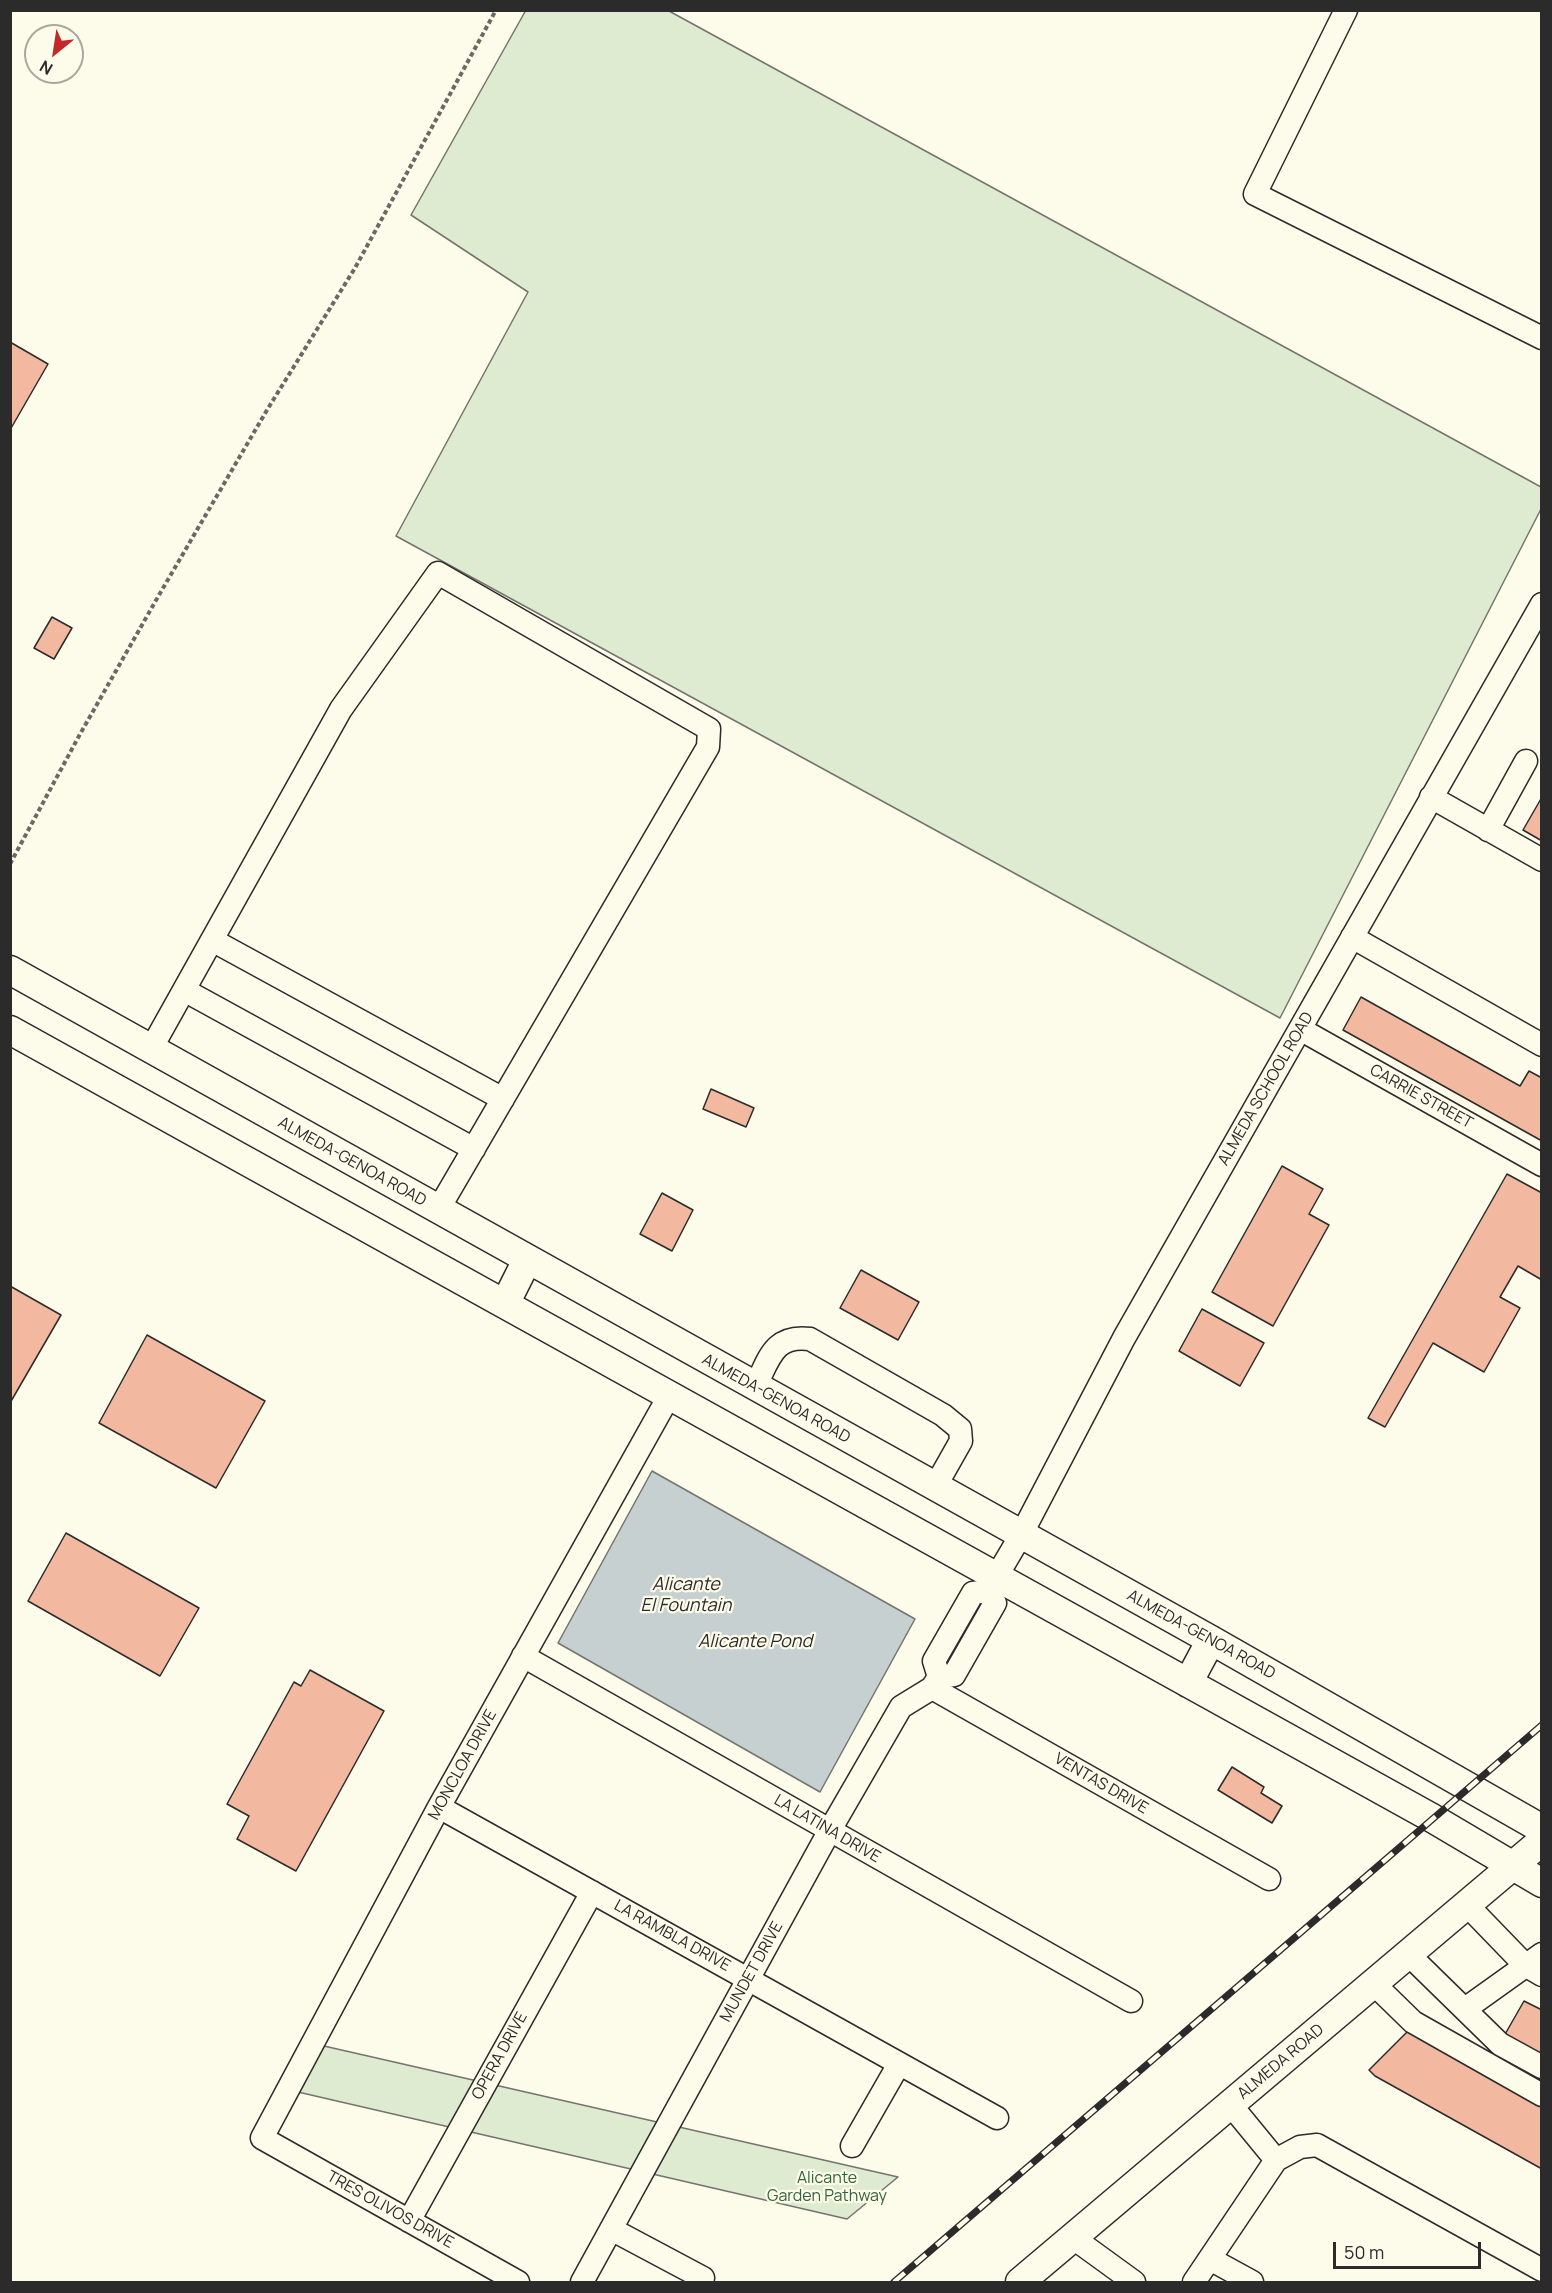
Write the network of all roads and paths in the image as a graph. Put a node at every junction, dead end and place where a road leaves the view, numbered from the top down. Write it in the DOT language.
graph roads {
  1 [pos="496,10"];
  2 [pos="1346,10"];
  3 [pos="1542,338"];
  4 [pos="1542,604"];
  5 [pos="1526,761"];
  6 [pos="1431,797"];
  7 [pos="1488,830"];
  8 [pos="1542,860"];
  9 [pos="10,864"];
  10 [pos="1352,937"];
  11 [pos="212,940"];
  12 [pos="10,970"];
  13 [pos="184,990"];
  14 [pos="1300,1029"];
  15 [pos="10,1030"];
  16 [pos="1542,1044"];
  17 [pos="151,1049"];
  18 [pos="503,1099"];
  19 [pos="474,1149"];
  20 [pos="1542,1165"];
  21 [pos="438,1210"];
  22 [pos="527,1260"];
  23 [pos="504,1304"];
  24 [pos="755,1387"];
  25 [pos="669,1396"];
  26 [pos="935,1487"];
  27 [pos="1021,1535"];
  28 [pos="992,1584"];
  29 [pos="955,1626"];
  30 [pos="976,1637"];
  31 [pos="1211,1640"];
  32 [pos="523,1656"];
  33 [pos="936,1682"];
  34 [pos="1188,1683"];
  35 [pos="439,1807"];
  36 [pos="1542,1829"];
  37 [pos="830,1830"];
  38 [pos="1542,1841"];
  39 [pos="1513,1867"];
  40 [pos="1269,1879"];
  41 [pos="1542,1883"];
  42 [pos="592,1892"];
  43 [pos="1467,1905"];
  44 [pos="1408,1954"];
  45 [pos="1536,1964"];
  46 [pos="749,1978"];
  47 [pos="1373,1983"];
  48 [pos="1131,2001"];
  49 [pos="1465,2009"];
  50 [pos="899,2064"];
  51 [pos="1542,2067"];
  52 [pos="1542,2095"];
  53 [pos="1230,2104"];
  54 [pos="998,2118"];
  55 [pos="262,2138"];
  56 [pos="852,2146"];
  57 [pos="1276,2160"];
  58 [pos="409,2221"];
  59 [pos="611,2229"];
  60 [pos="1072,2237"];
  61 [pos="1210,2259"];
  62 [pos="1542,2270"];
  63 [pos="703,2278"];
  64 [pos="518,2283"];
  65 [pos="582,2283"];
  66 [pos="1020,2283"];
  67 [pos="1134,2283"];
  68 [pos="1194,2283"];
  69 [pos="1252,2283"];
  1 -- 9 [label="path"];
  2 -- 3 [label="street"];
  4 -- 6 [label="street, ALMEDA SCHOOL ROAD"];
  5 -- 7 [label="street"];
  6 -- 7 [label="street"];
  6 -- 10 [label="street, ALMEDA SCHOOL ROAD"];
  7 -- 8 [label="street"];
  10 -- 14 [label="street, ALMEDA SCHOOL ROAD"];
  10 -- 16 [label="street"];
  11 -- 13 [label="street"];
  11 -- 18 [label="street"];
  11 -- 18 [label="street"];
  12 -- 17 [label="main road, ALMEDA-GENOA ROAD"];
  13 -- 17 [label="street"];
  13 -- 19 [label="street"];
  14 -- 20 [label="street, CARRIE STREET"];
  14 -- 27 [label="street, ALMEDA SCHOOL ROAD"];
  15 -- 23 [label="main road"];
  17 -- 21 [label="main road, ALMEDA-GENOA ROAD"];
  18 -- 19 [label="street"];
  19 -- 21 [label="street"];
  21 -- 22 [label="main road, ALMEDA-GENOA ROAD"];
  22 -- 23 [label="main road"];
  22 -- 24 [label="main road, ALMEDA-GENOA ROAD"];
  23 -- 25 [label="main road"];
  24 -- 26 [label="main road, ALMEDA-GENOA ROAD"];
  24 -- 26 [label="street"];
  25 -- 28 [label="main road"];
  25 -- 32 [label="street, MONCLOA DRIVE"];
  26 -- 27 [label="main road, ALMEDA-GENOA ROAD"];
  27 -- 28 [label="street, ALMEDA SCHOOL ROAD"];
  27 -- 31 [label="main road, ALMEDA-GENOA ROAD"];
  28 -- 29 [label="street"];
  28 -- 30 [label="street, MUNDET DRIVE"];
  28 -- 34 [label="main road"];
  29 -- 30 [label="street"];
  29 -- 33 [label="street"];
  30 -- 33 [label="street, MUNDET DRIVE"];
  31 -- 34 [label="main road"];
  31 -- 36 [label="main road, ALMEDA-GENOA ROAD"];
  32 -- 35 [label="street, MONCLOA DRIVE"];
  32 -- 37 [label="street, LA LATINA DRIVE"];
  33 -- 37 [label="street, MUNDET DRIVE"];
  33 -- 40 [label="street, VENTAS DRIVE"];
  34 -- 39 [label="main road"];
  35 -- 42 [label="street, LA RAMBLA DRIVE"];
  35 -- 55 [label="street, MONCLOA DRIVE"];
  37 -- 46 [label="street, MUNDET DRIVE"];
  37 -- 48 [label="street, LA LATINA DRIVE"];
  38 -- 39 [label="main road, ALMEDA ROAD"];
  39 -- 41 [label="main road"];
  39 -- 43 [label="main road, ALMEDA ROAD"];
  42 -- 46 [label="street, LA RAMBLA DRIVE"];
  42 -- 58 [label="street, OPERA DRIVE"];
  43 -- 44 [label="main road, ALMEDA ROAD"];
  43 -- 45 [label="street"];
  44 -- 47 [label="main road, ALMEDA ROAD"];
  44 -- 49 [label="street"];
  45 -- 49 [label="street"];
  46 -- 50 [label="street, LA RAMBLA DRIVE"];
  46 -- 59 [label="street, MUNDET DRIVE"];
  47 -- 52 [label="street"];
  47 -- 53 [label="main road, ALMEDA ROAD"];
  49 -- 51 [label="street"];
  50 -- 54 [label="street, LA RAMBLA DRIVE"];
  50 -- 56 [label="street"];
  53 -- 57 [label="street"];
  53 -- 60 [label="main road, ALMEDA ROAD"];
  55 -- 58 [label="street, TRES OLIVOS DRIVE"];
  57 -- 61 [label="street"];
  57 -- 62 [label="street"];
  58 -- 64 [label="street, TRES OLIVOS DRIVE"];
  59 -- 63 [label="street"];
  59 -- 65 [label="street, MUNDET DRIVE"];
  60 -- 66 [label="main road, ALMEDA ROAD"];
  60 -- 67 [label="street"];
  61 -- 68 [label="street"];
  61 -- 69 [label="street"];
}
